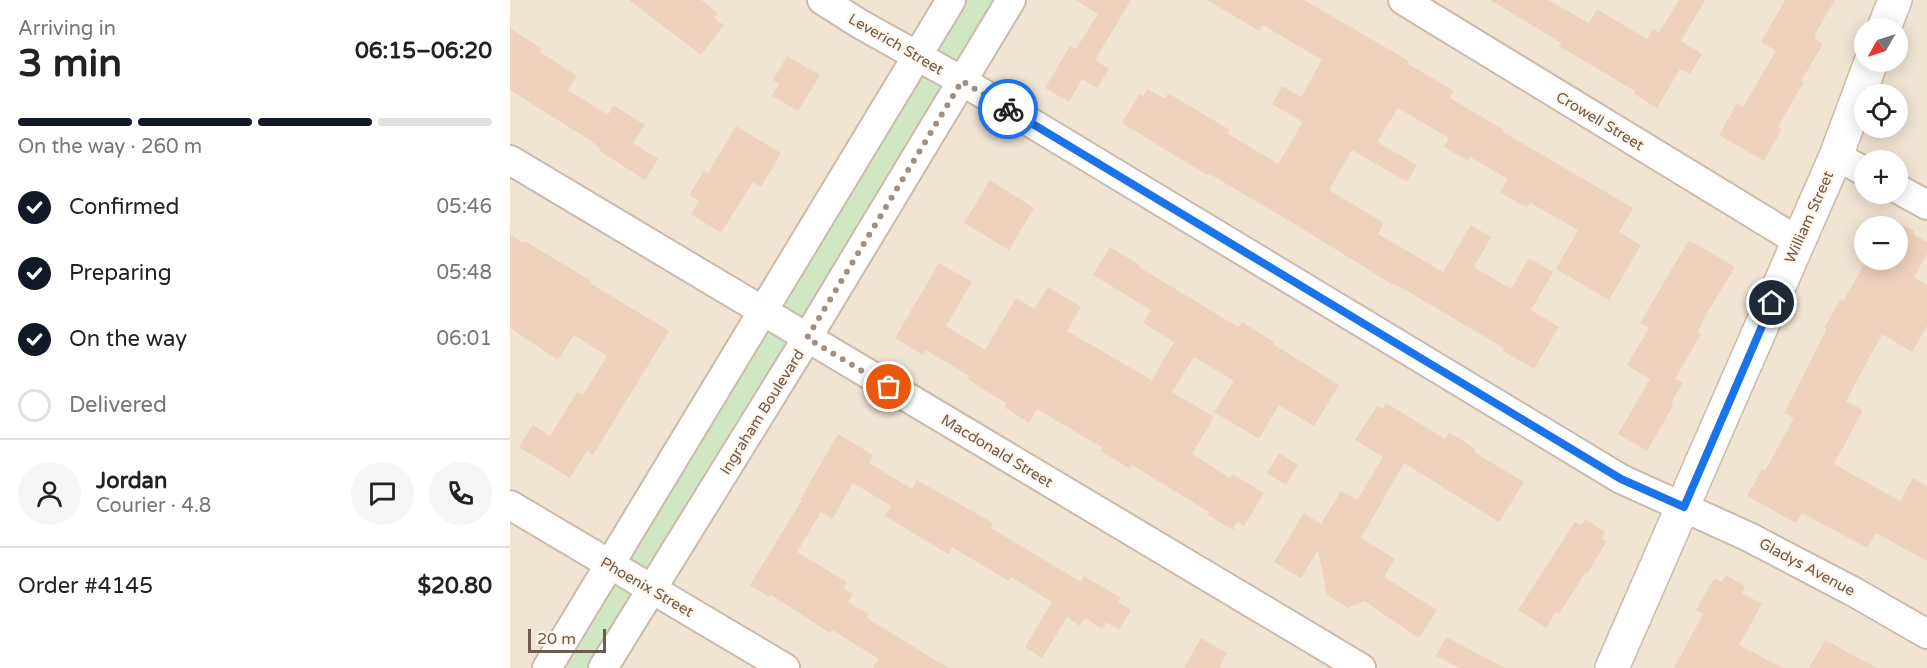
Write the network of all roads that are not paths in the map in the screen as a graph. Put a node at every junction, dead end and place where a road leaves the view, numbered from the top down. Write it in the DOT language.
graph roads {
  1 [pos="822,0"];
  2 [pos="951,0"];
  3 [pos="1011,0"];
  4 [pos="1402,0"];
  5 [pos="1895,0"];
  6 [pos="1888,18"];
  7 [pos="918,57"];
  8 [pos="1867,72"];
  9 [pos="962,81"];
  10 [pos="1836,156"];
  11 [pos="510,160"];
  12 [pos="1854,166"];
  13 [pos="1908,195"];
  14 [pos="1927,205"];
  15 [pos="1798,241"];
  16 [pos="762,311"];
  17 [pos="807,338"];
  18 [pos="510,505"];
  19 [pos="1684,507"];
  20 [pos="610,565"];
  21 [pos="653,589"];
  22 [pos="1927,634"];
  23 [pos="547,668"];
  24 [pos="603,668"];
  25 [pos="785,668"];
  26 [pos="1361,668"];
  27 [pos="1612,668"];
  1 -- 7 [label="street, Leverich Street"];
  2 -- 7 [label="street"];
  3 -- 9 [label="street, Ingraham Boulevard"];
  4 -- 15 [label="street, Crowell Street"];
  5 -- 6 [label="street"];
  7 -- 9 [label="street, Leverich Street"];
  7 -- 16 [label="street"];
  8 -- 10 [label="street, William Street"];
  9 -- 17 [label="street, Ingraham Boulevard"];
  9 -- 19 [label="street, Leverich Street"];
  10 -- 12 [label="street"];
  10 -- 15 [label="street, William Street"];
  11 -- 16 [label="street, Macdonald Street"];
  13 -- 14 [label="street"];
  15 -- 19 [label="street, William Street"];
  16 -- 17 [label="street, Macdonald Street"];
  16 -- 20 [label="street"];
  17 -- 21 [label="street, Ingraham Boulevard"];
  17 -- 26 [label="street, Macdonald Street"];
  18 -- 20 [label="street, Phoenix Street"];
  19 -- 22 [label="street, Gladys Avenue"];
  19 -- 27 [label="street, William Street"];
  20 -- 21 [label="street, Phoenix Street"];
  20 -- 23 [label="street"];
  21 -- 24 [label="street, Ingraham Boulevard"];
  21 -- 25 [label="street, Phoenix Street"];
}
